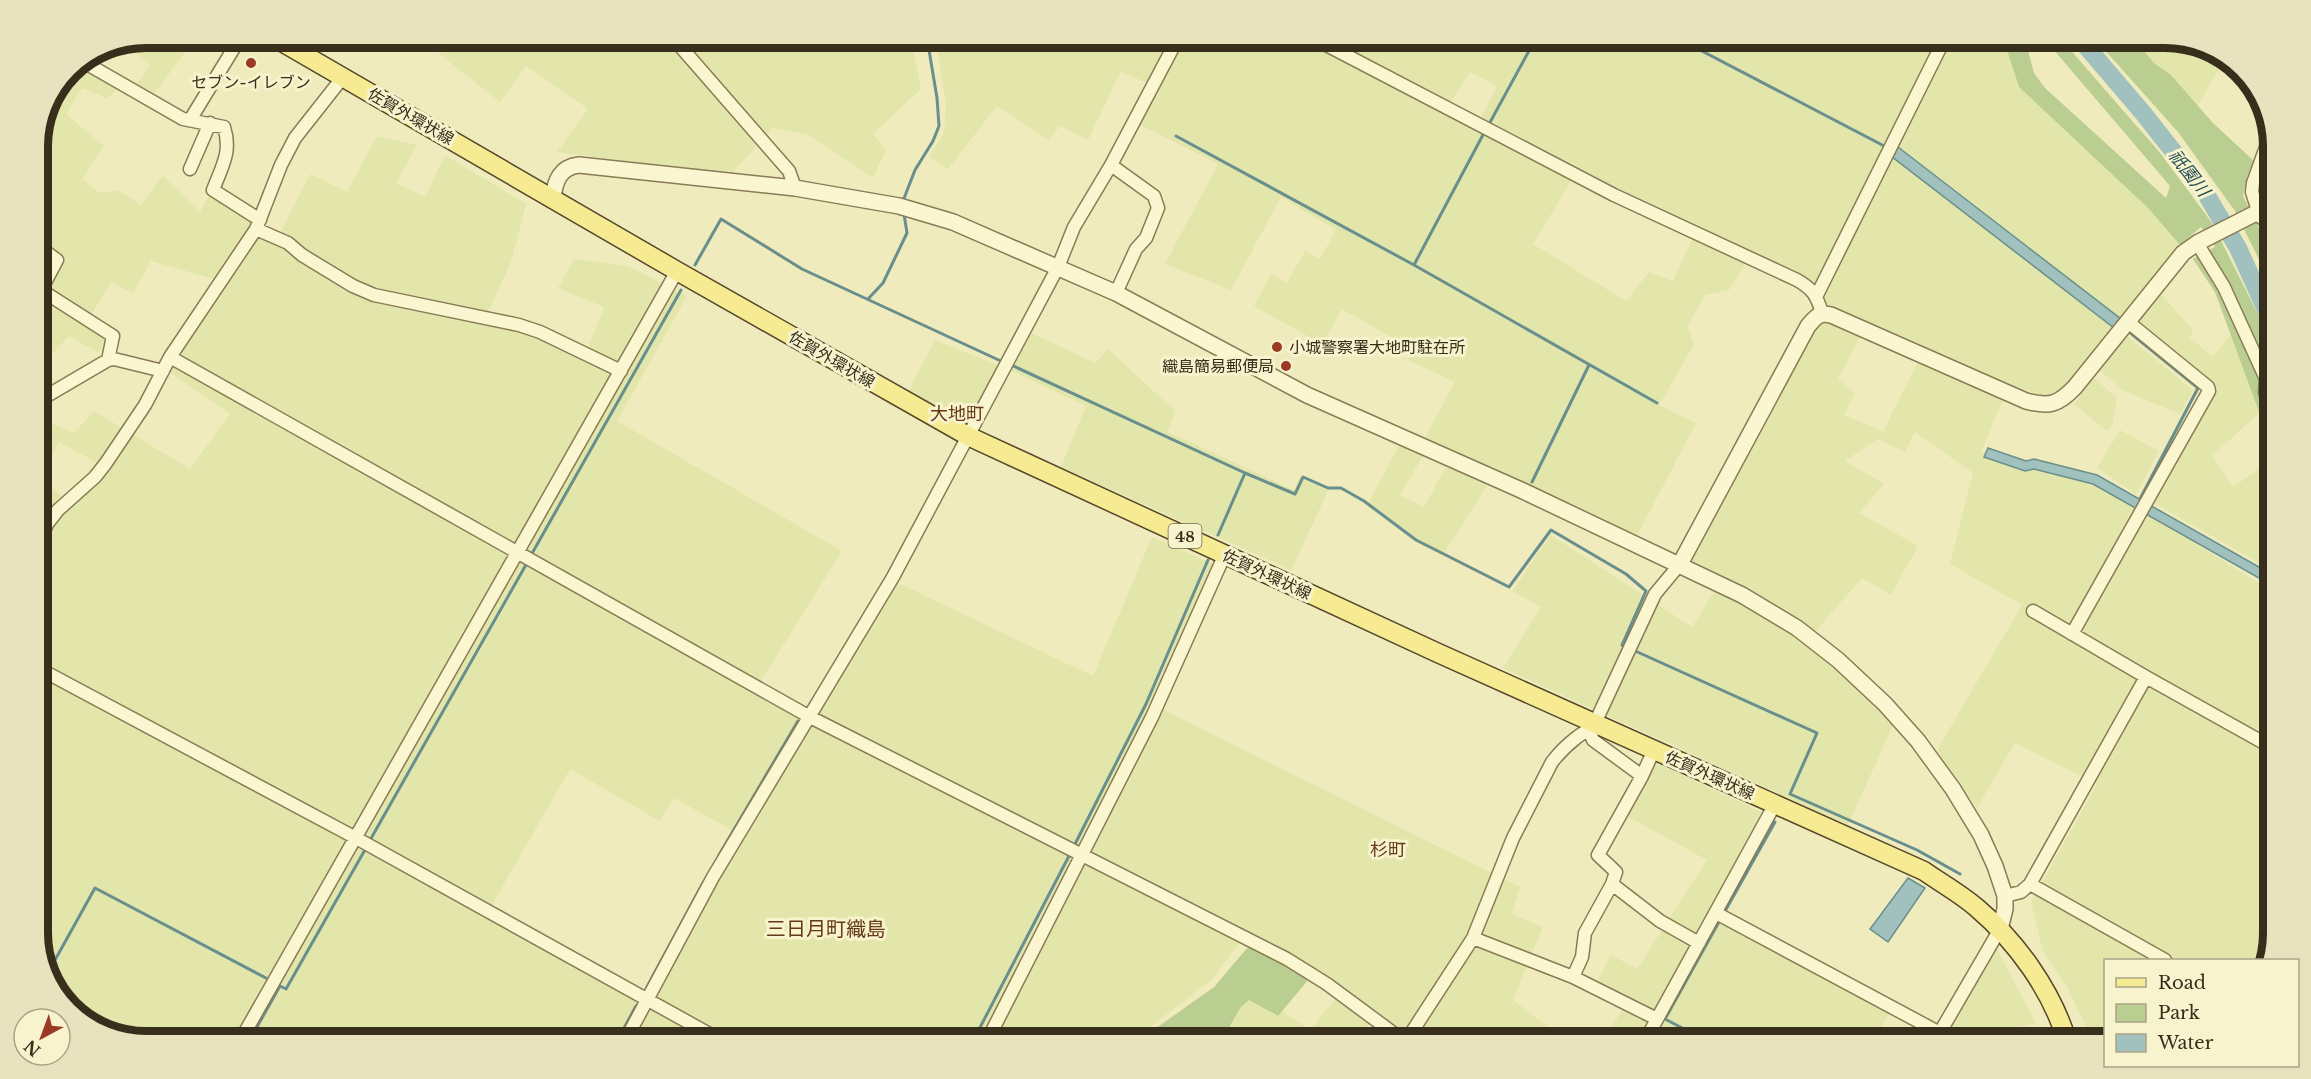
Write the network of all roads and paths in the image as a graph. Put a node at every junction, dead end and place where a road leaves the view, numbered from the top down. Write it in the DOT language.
graph roads {
  1 [pos="234,48"];
  2 [pos="303,48"];
  3 [pos="682,48"];
  4 [pos="1173,48"];
  5 [pos="1332,48"];
  6 [pos="1940,48"];
  7 [pos="91,66"];
  8 [pos="343,77"];
  9 [pos="190,120"];
  10 [pos="210,123"];
  11 [pos="2263,155"];
  12 [pos="1111,165"];
  13 [pos="190,169"];
  14 [pos="795,188"];
  15 [pos="553,198"];
  16 [pos="2256,214"];
  17 [pos="2263,220"];
  18 [pos="258,225"];
  19 [pos="2198,243"];
  20 [pos="48,253"];
  21 [pos="1058,267"];
  22 [pos="677,271"];
  23 [pos="48,277"];
  24 [pos="1116,293"];
  25 [pos="48,294"];
  26 [pos="1817,295"];
  27 [pos="1822,313"];
  28 [pos="2127,321"];
  29 [pos="170,357"];
  30 [pos="108,360"];
  31 [pos="163,371"];
  32 [pos="621,371"];
  33 [pos="2263,372"];
  34 [pos="48,395"];
  35 [pos="968,436"];
  36 [pos="48,523"];
  37 [pos="516,552"];
  38 [pos="1225,554"];
  39 [pos="1680,564"];
  40 [pos="2033,611"];
  41 [pos="2072,634"];
  42 [pos="48,675"];
  43 [pos="2146,677"];
  44 [pos="810,717"];
  45 [pos="1592,727"];
  46 [pos="2263,742"];
  47 [pos="1654,750"];
  48 [pos="1642,776"];
  49 [pos="1775,804"];
  50 [pos="356,838"];
  51 [pos="1082,854"];
  52 [pos="2030,884"];
  53 [pos="1612,885"];
  54 [pos="2005,896"];
  55 [pos="1716,913"];
  56 [pos="2000,929"];
  57 [pos="1473,938"];
  58 [pos="1699,943"];
  59 [pos="2163,959"];
  60 [pos="1573,977"];
  61 [pos="647,1001"];
  62 [pos="1657,1019"];
  63 [pos="246,1031"];
  64 [pos="630,1031"];
  65 [pos="703,1031"];
  66 [pos="992,1031"];
  67 [pos="1391,1031"];
  68 [pos="1412,1031"];
  69 [pos="1650,1031"];
  70 [pos="1926,1031"];
  71 [pos="1940,1031"];
  72 [pos="2062,1031"];
  1 -- 9 [label="street"];
  2 -- 8 [label="main road, 佐賀外環状線 / 48"];
  3 -- 14 [label="street"];
  4 -- 12 [label="street"];
  5 -- 26 [label="street"];
  6 -- 26 [label="street"];
  7 -- 9 [label="street"];
  8 -- 15 [label="main road, 佐賀外環状線 / 48"];
  8 -- 18 [label="street"];
  9 -- 10 [label="street"];
  10 -- 13 [label="street"];
  10 -- 18 [label="street"];
  11 -- 16 [label="street"];
  12 -- 21 [label="street"];
  12 -- 24 [label="street"];
  14 -- 15 [label="street"];
  14 -- 21 [label="street"];
  15 -- 22 [label="main road, 佐賀外環状線 / 48"];
  16 -- 17 [label="street"];
  16 -- 19 [label="street"];
  18 -- 29 [label="street"];
  18 -- 32 [label="street"];
  19 -- 28 [label="street"];
  19 -- 33 [label="street"];
  20 -- 23 [label="street"];
  21 -- 24 [label="street"];
  21 -- 35 [label="street"];
  22 -- 32 [label="street"];
  22 -- 35 [label="main road, 佐賀外環状線 / 48"];
  24 -- 39 [label="street"];
  25 -- 30 [label="street"];
  26 -- 27 [label="street"];
  27 -- 28 [label="street"];
  27 -- 39 [label="street"];
  28 -- 41 [label="street"];
  29 -- 31 [label="street"];
  29 -- 37 [label="street"];
  30 -- 31 [label="street"];
  30 -- 34 [label="street"];
  31 -- 36 [label="street"];
  32 -- 37 [label="street"];
  35 -- 38 [label="main road, 佐賀外環状線 / 48"];
  35 -- 44 [label="street"];
  37 -- 44 [label="street"];
  37 -- 50 [label="street"];
  38 -- 45 [label="main road, 佐賀外環状線 / 48"];
  38 -- 51 [label="street"];
  39 -- 45 [label="street"];
  39 -- 54 [label="street"];
  40 -- 41 [label="street"];
  41 -- 43 [label="street"];
  42 -- 50 [label="street"];
  43 -- 46 [label="street"];
  43 -- 52 [label="street"];
  44 -- 51 [label="street"];
  44 -- 61 [label="street"];
  45 -- 47 [label="main road, 佐賀外環状線 / 48"];
  45 -- 48 [label="street"];
  45 -- 57 [label="street"];
  47 -- 48 [label="street"];
  47 -- 49 [label="main road, 佐賀外環状線 / 48"];
  48 -- 53 [label="street"];
  49 -- 55 [label="street"];
  49 -- 56 [label="main road, 佐賀外環状線 / 48"];
  50 -- 61 [label="street"];
  50 -- 63 [label="street"];
  51 -- 66 [label="street"];
  51 -- 67 [label="street"];
  52 -- 54 [label="street"];
  52 -- 59 [label="street"];
  53 -- 58 [label="street"];
  53 -- 60 [label="street"];
  54 -- 56 [label="street"];
  55 -- 58 [label="street"];
  55 -- 70 [label="street"];
  56 -- 71 [label="street"];
  56 -- 72 [label="main road, 佐賀外環状線 / 48"];
  57 -- 60 [label="street"];
  57 -- 68 [label="street"];
  58 -- 62 [label="street"];
  60 -- 62 [label="street"];
  61 -- 64 [label="street"];
  61 -- 65 [label="street"];
  62 -- 69 [label="street"];
}
